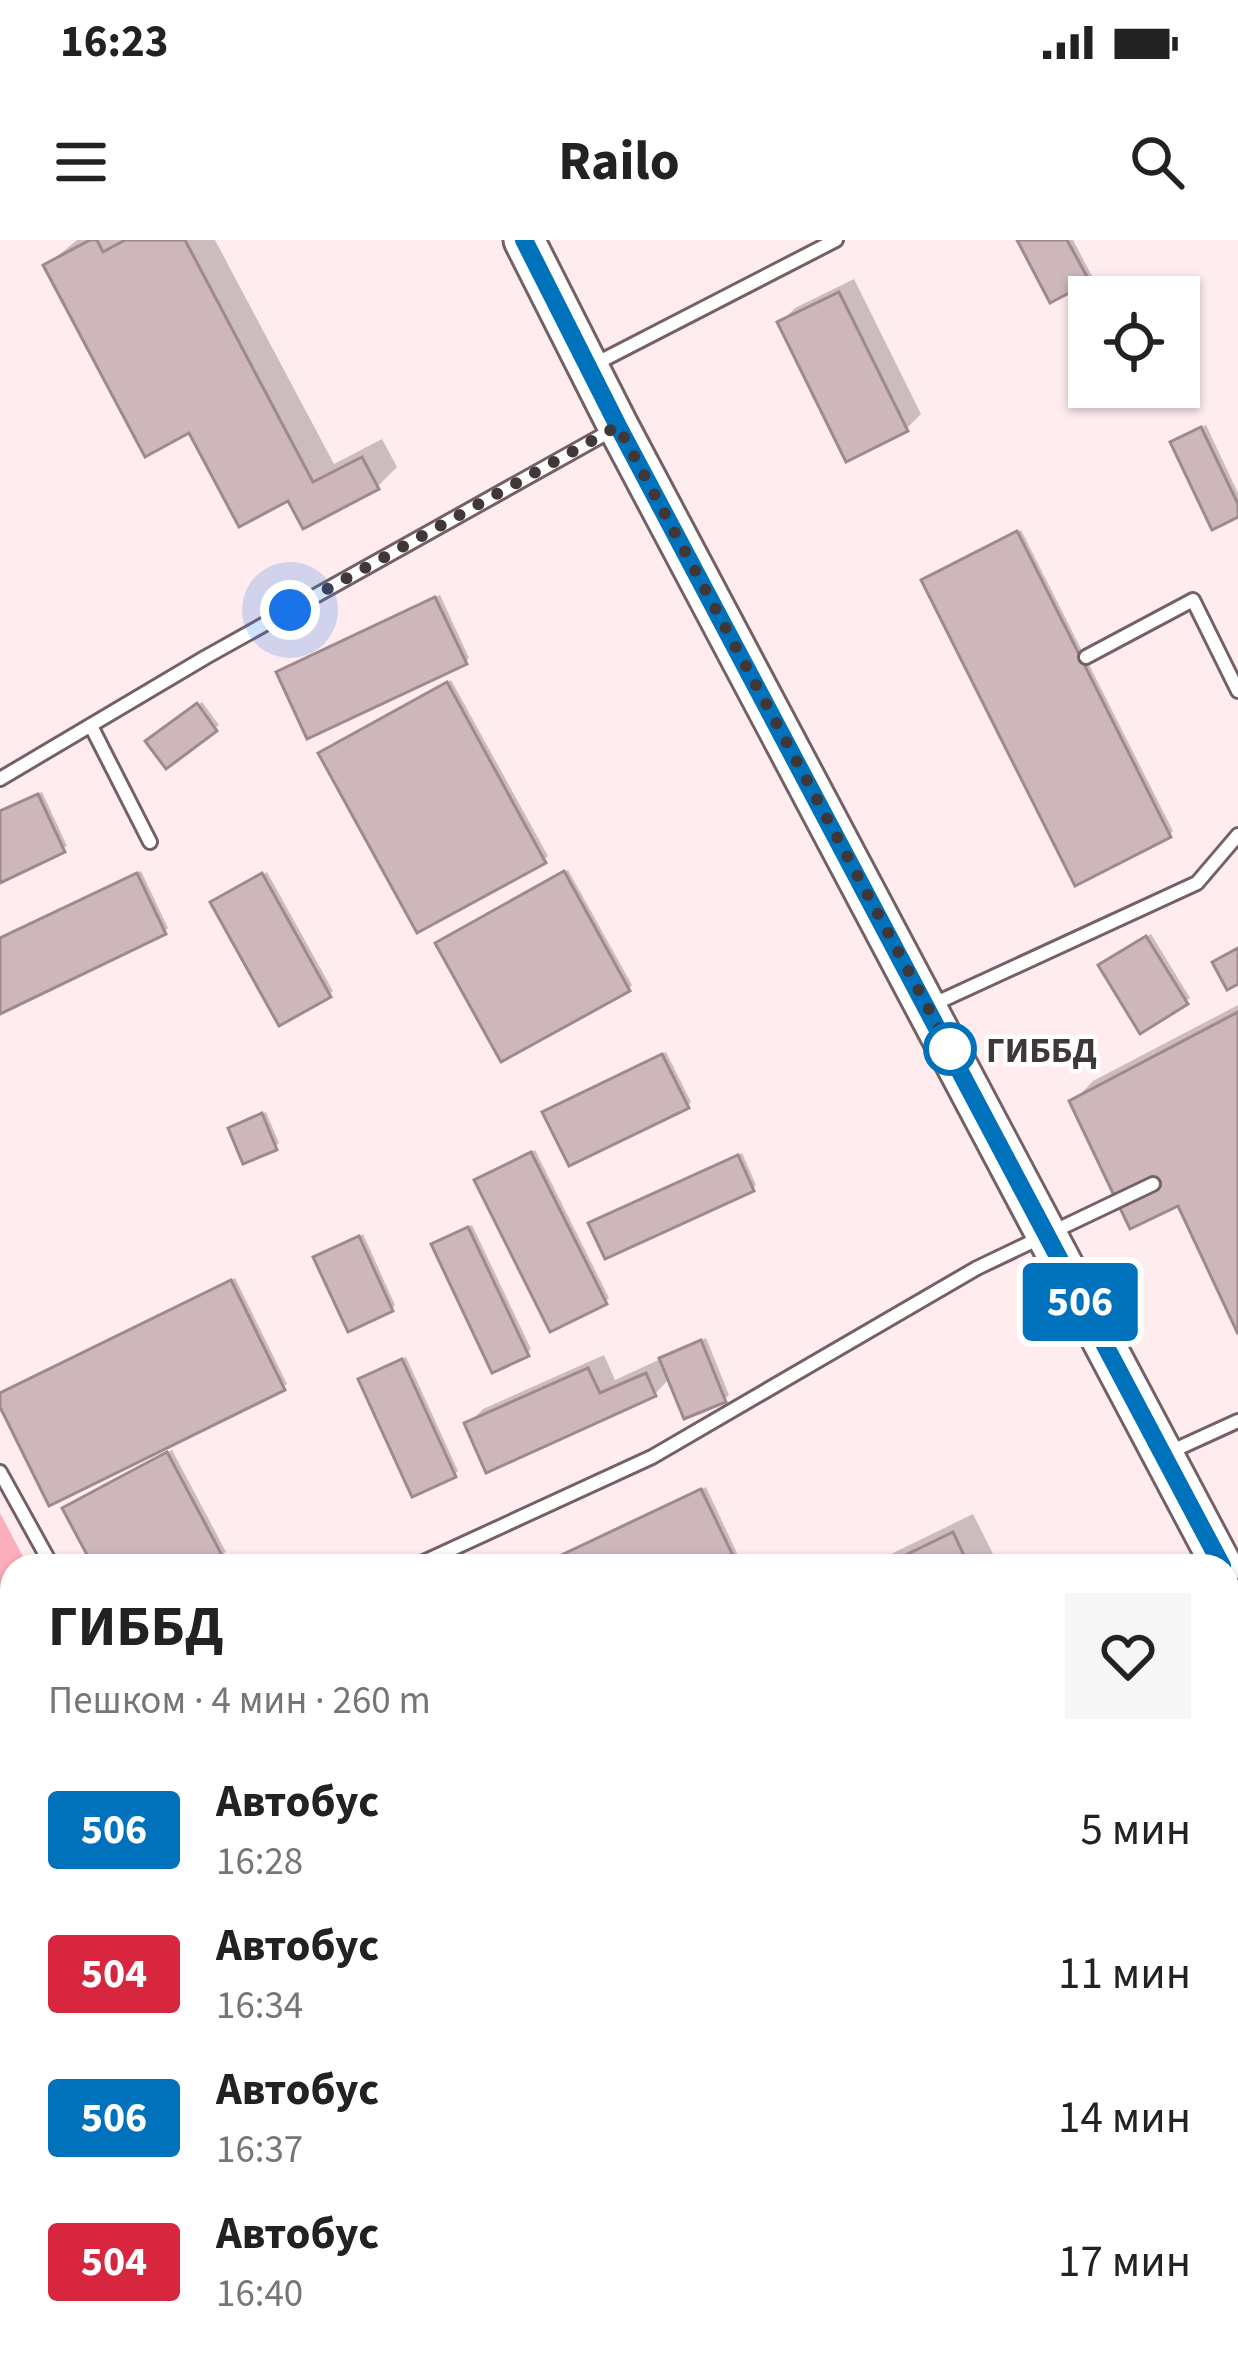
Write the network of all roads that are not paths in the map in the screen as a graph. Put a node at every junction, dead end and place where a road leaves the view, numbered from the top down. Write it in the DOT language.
graph roads {
  1 [pos="524,240"];
  2 [pos="836,240"];
  3 [pos="589,368"];
  4 [pos="618,426"];
  5 [pos="1086,657"];
  6 [pos="1238,691"];
  7 [pos="91,727"];
  8 [pos="0,779"];
  9 [pos="1238,835"];
  10 [pos="150,842"];
  11 [pos="928,1007"];
  12 [pos="1153,1184"];
  13 [pos="1046,1237"];
  14 [pos="1238,1421"];
  15 [pos="1164,1455"];
  16 [pos="0,1472"];
  17 [pos="45,1554"];
  18 [pos="441,1554"];
  19 [pos="1216,1554"];
  1 -- 3 [label="main road"];
  2 -- 3 [label="lane"];
  3 -- 4 [label="main road"];
  4 -- 7 [label="lane"];
  4 -- 11 [label="main road"];
  5 -- 6 [label="lane"];
  7 -- 8 [label="lane"];
  7 -- 10 [label="lane"];
  9 -- 11 [label="lane"];
  11 -- 13 [label="main road"];
  12 -- 13 [label="lane"];
  13 -- 15 [label="main road"];
  13 -- 18 [label="lane"];
  14 -- 15 [label="lane"];
  15 -- 19 [label="main road"];
  16 -- 17 [label="lane"];
}
